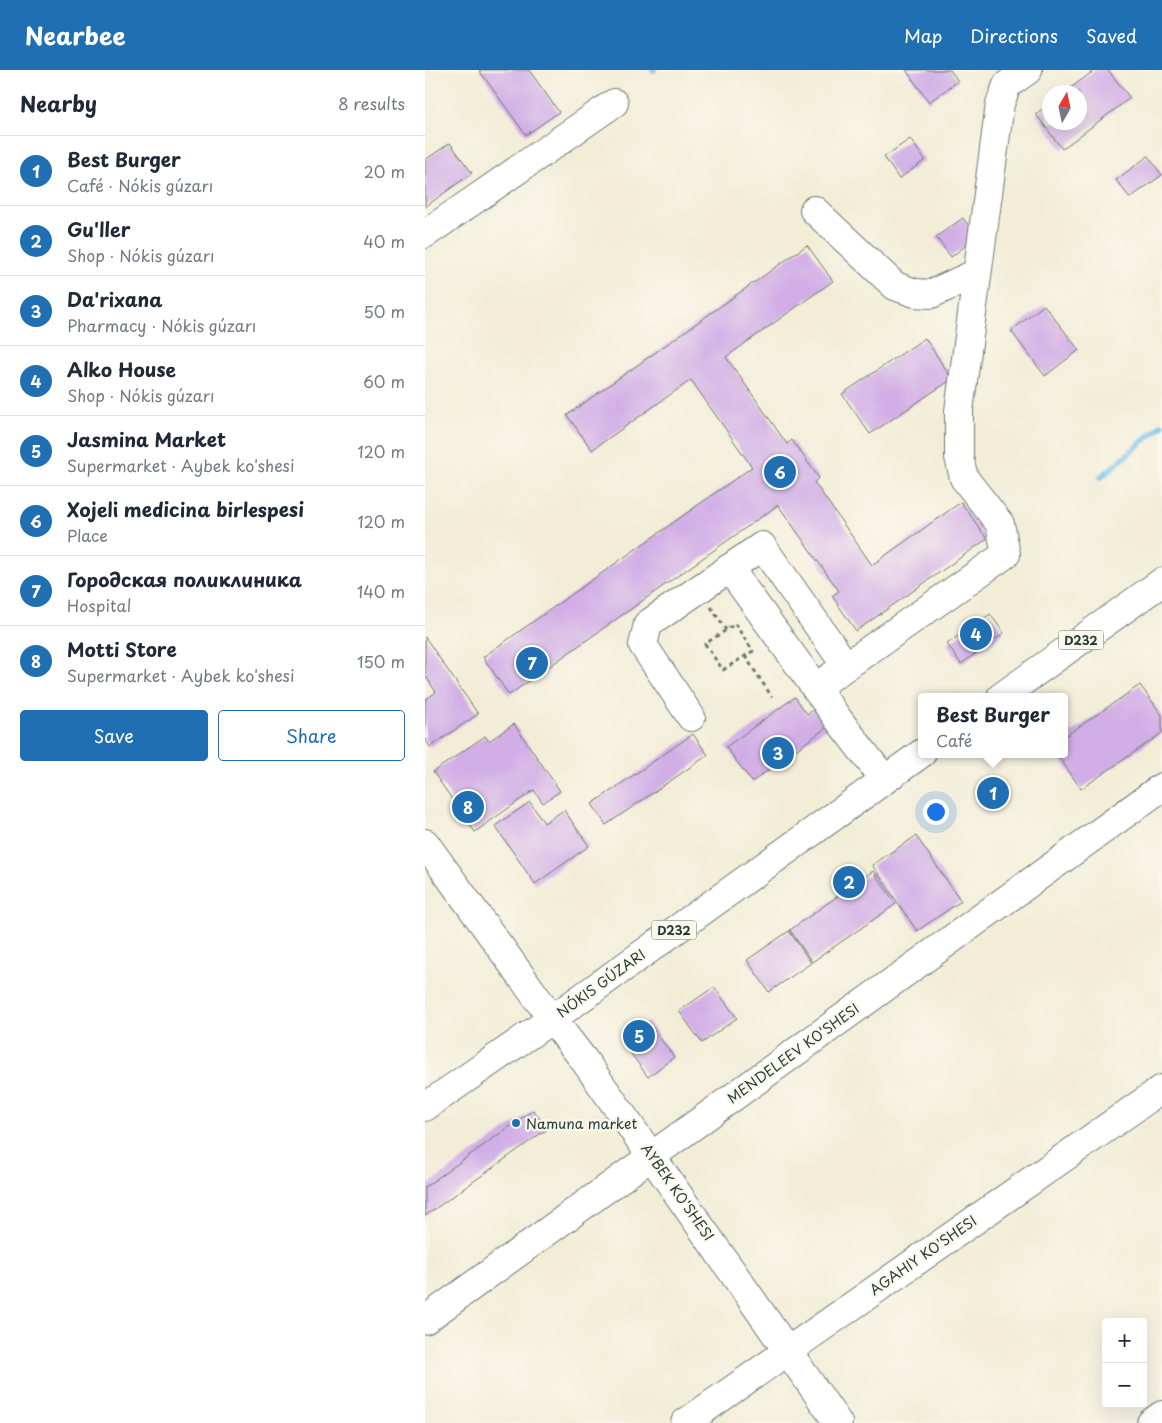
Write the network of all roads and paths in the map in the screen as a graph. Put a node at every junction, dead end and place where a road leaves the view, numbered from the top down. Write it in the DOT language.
graph roads {
  1 [pos="1028,70"];
  2 [pos="614,103"];
  3 [pos="814,210"];
  4 [pos="425,234"];
  5 [pos="977,272"];
  6 [pos="729,568"];
  7 [pos="1162,582"];
  8 [pos="745,656"];
  9 [pos="846,666"];
  10 [pos="815,688"];
  11 [pos="1007,693"];
  12 [pos="772,697"];
  13 [pos="691,717"];
  14 [pos="918,756"];
  15 [pos="884,779"];
  16 [pos="1162,787"];
  17 [pos="425,843"];
  18 [pos="552,1019"];
  19 [pos="1162,1089"];
  20 [pos="425,1107"];
  21 [pos="652,1155"];
  22 [pos="425,1320"];
  23 [pos="788,1350"];
  24 [pos="1162,1415"];
  25 [pos="685,1423"];
  26 [pos="839,1423"];
  27 [pos="1151,1423"];
  1 -- 5 [label="street"];
  2 -- 4 [label="street"];
  3 -- 5 [label="street"];
  5 -- 9 [label="street"];
  6 -- 9 [label="street"];
  6 -- 10 [label="street"];
  6 -- 13 [label="street"];
  7 -- 11 [label="street, D232"];
  8 -- 8 [label="path"];
  8 -- 12 [label="path"];
  9 -- 10 [label="street"];
  10 -- 15 [label="street"];
  14 -- 15 [label="street, D232"];
  15 -- 18 [label="street, D232"];
  16 -- 21 [label="street, MENDELEEV KO'SHESI"];
  17 -- 18 [label="street, AYBEK KO'SHESI"];
  18 -- 20 [label="street, D232"];
  18 -- 21 [label="street, AYBEK KO'SHESI"];
  19 -- 23 [label="street, AGAHIY KO'SHESI"];
  21 -- 22 [label="street, MENDELEEV KO'SHESI"];
  21 -- 23 [label="street, AYBEK KO'SHESI"];
  23 -- 25 [label="street, AGAHIY KO'SHESI"];
  23 -- 26 [label="street, AYBEK KO'SHESI"];
  24 -- 27 [label="street"];
}
